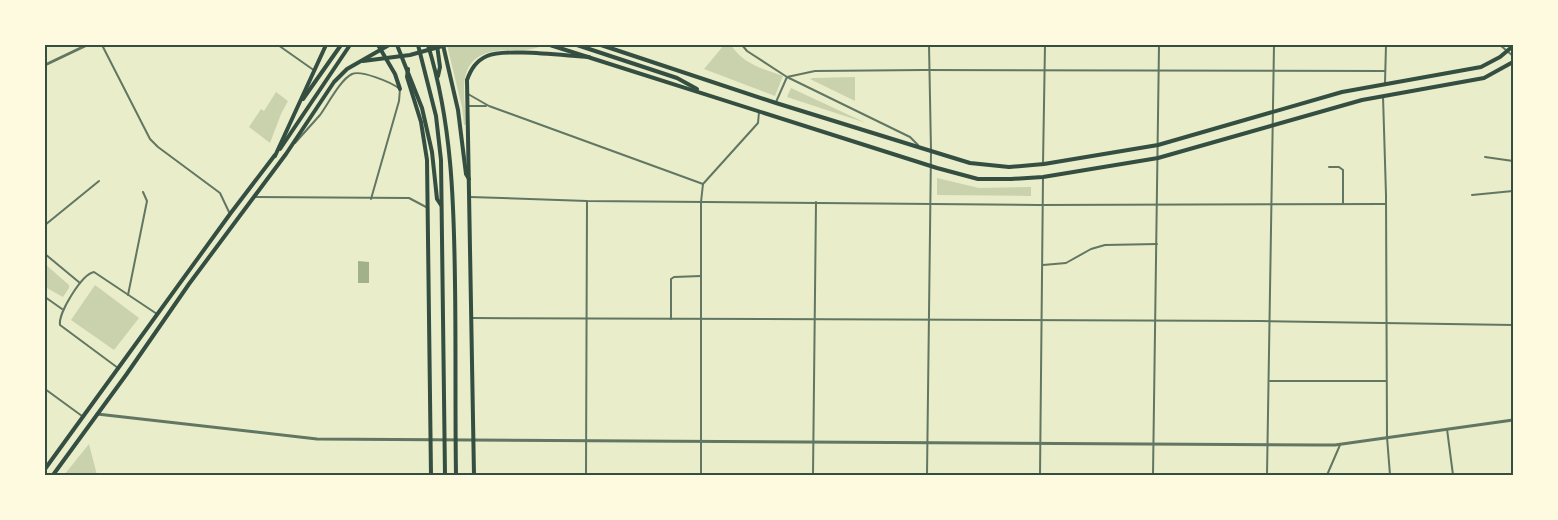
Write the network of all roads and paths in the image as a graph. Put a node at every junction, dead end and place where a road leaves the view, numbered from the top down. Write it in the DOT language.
graph roads {
  1 [pos="87,45"];
  2 [pos="102,45"];
  3 [pos="278,45"];
  4 [pos="326,45"];
  5 [pos="341,45"];
  6 [pos="350,45"];
  7 [pos="378,45"];
  8 [pos="389,45"];
  9 [pos="397,45"];
  10 [pos="418,45"];
  11 [pos="428,45"];
  12 [pos="436,45"];
  13 [pos="444,45"];
  14 [pos="550,45"];
  15 [pos="578,45"];
  16 [pos="601,45"];
  17 [pos="742,45"];
  18 [pos="929,45"];
  19 [pos="1045,45"];
  20 [pos="1159,45"];
  21 [pos="1274,45"];
  22 [pos="1386,45"];
  23 [pos="1500,45"];
  24 [pos="1513,46"];
  25 [pos="1506,51"];
  26 [pos="1513,56"];
  27 [pos="589,57"];
  28 [pos="359,62"];
  29 [pos="1513,62"];
  30 [pos="45,64"];
  31 [pos="408,69"];
  32 [pos="929,70"];
  33 [pos="1045,70"];
  34 [pos="1274,70"];
  35 [pos="315,71"];
  36 [pos="1159,71"];
  37 [pos="1385,71"];
  38 [pos="438,76"];
  39 [pos="787,77"];
  40 [pos="1385,84"];
  41 [pos="400,89"];
  42 [pos="701,92"];
  43 [pos="467,93"];
  44 [pos="1383,96"];
  45 [pos="776,103"];
  46 [pos="299,104"];
  47 [pos="468,106"];
  48 [pos="489,106"];
  49 [pos="759,110"];
  50 [pos="1273,113"];
  51 [pos="1273,126"];
  52 [pos="1158,145"];
  53 [pos="919,148"];
  54 [pos="931,151"];
  55 [pos="286,154"];
  56 [pos="275,156"];
  57 [pos="1485,157"];
  58 [pos="1158,158"];
  59 [pos="1513,161"];
  60 [pos="1043,164"];
  61 [pos="930,166"];
  62 [pos="1329,167"];
  63 [pos="1043,177"];
  64 [pos="470,179"];
  65 [pos="99,181"];
  66 [pos="703,184"];
  67 [pos="1513,191"];
  68 [pos="143,192"];
  69 [pos="1472,195"];
  70 [pos="254,197"];
  71 [pos="470,197"];
  72 [pos="370,199"];
  73 [pos="587,201"];
  74 [pos="701,202"];
  75 [pos="816,202"];
  76 [pos="929,202"];
  77 [pos="1158,203"];
  78 [pos="1044,204"];
  79 [pos="1272,204"];
  80 [pos="1343,204"];
  81 [pos="1386,204"];
  82 [pos="442,206"];
  83 [pos="428,209"];
  84 [pos="230,214"];
  85 [pos="45,225"];
  86 [pos="1157,244"];
  87 [pos="45,254"];
  88 [pos="1043,265"];
  89 [pos="701,276"];
  90 [pos="80,283"];
  91 [pos="128,295"];
  92 [pos="45,297"];
  93 [pos="63,310"];
  94 [pos="156,314"];
  95 [pos="472,318"];
  96 [pos="587,318"];
  97 [pos="701,318"];
  98 [pos="671,319"];
  99 [pos="815,319"];
  100 [pos="928,321"];
  101 [pos="1042,321"];
  102 [pos="1155,321"];
  103 [pos="1270,321"];
  104 [pos="1386,323"];
  105 [pos="1513,326"];
  106 [pos="118,368"];
  107 [pos="1270,381"];
  108 [pos="1386,381"];
  109 [pos="45,389"];
  110 [pos="96,398"];
  111 [pos="97,414"];
  112 [pos="83,417"];
  113 [pos="1513,420"];
  114 [pos="1447,429"];
  115 [pos="1387,437"];
  116 [pos="433,439"];
  117 [pos="473,440"];
  118 [pos="587,440"];
  119 [pos="700,440"];
  120 [pos="813,441"];
  121 [pos="927,442"];
  122 [pos="1041,443"];
  123 [pos="1153,443"];
  124 [pos="1267,443"];
  125 [pos="1340,444"];
  126 [pos="45,469"];
  127 [pos="53,475"];
  128 [pos="431,475"];
  129 [pos="445,475"];
  130 [pos="456,475"];
  131 [pos="474,475"];
  132 [pos="586,475"];
  133 [pos="701,475"];
  134 [pos="813,475"];
  135 [pos="927,475"];
  136 [pos="1040,475"];
  137 [pos="1153,475"];
  138 [pos="1267,475"];
  139 [pos="1327,475"];
  140 [pos="1390,475"];
  141 [pos="1453,475"];
  1 -- 30 [label="street"];
  2 -- 84 [label="street"];
  3 -- 35 [label="street"];
  4 -- 35 [label="main road"];
  5 -- 46 [label="main road"];
  6 -- 56 [label="main road"];
  7 -- 41 [label="main road"];
  8 -- 28 [label="main road"];
  9 -- 31 [label="main road"];
  10 -- 82 [label="main road"];
  11 -- 38 [label="main road"];
  12 -- 38 [label="main road"];
  13 -- 28 [label="main road"];
  13 -- 64 [label="main road"];
  14 -- 27 [label="main road"];
  15 -- 42 [label="main road"];
  16 -- 45 [label="main road"];
  17 -- 39 [label="street"];
  18 -- 32 [label="street"];
  19 -- 33 [label="street"];
  20 -- 36 [label="street"];
  21 -- 34 [label="street"];
  22 -- 37 [label="street"];
  23 -- 25 [label="street"];
  24 -- 25 [label="main road"];
  25 -- 26 [label="street"];
  25 -- 40 [label="main road"];
  27 -- 42 [label="main road"];
  27 -- 43 [label="main road"];
  28 -- 55 [label="main road"];
  29 -- 44 [label="main road"];
  31 -- 82 [label="main road"];
  31 -- 83 [label="main road"];
  32 -- 33 [label="street"];
  32 -- 39 [label="street"];
  32 -- 54 [label="street"];
  33 -- 36 [label="street"];
  33 -- 60 [label="street"];
  34 -- 36 [label="street"];
  34 -- 37 [label="street"];
  34 -- 50 [label="street"];
  35 -- 46 [label="main road"];
  36 -- 52 [label="street"];
  37 -- 40 [label="street"];
  38 -- 130 [label="main road"];
  39 -- 45 [label="street"];
  39 -- 53 [label="street"];
  40 -- 50 [label="main road"];
  41 -- 55 [label="street"];
  41 -- 72 [label="street"];
  42 -- 49 [label="main road"];
  43 -- 47 [label="main road"];
  43 -- 48 [label="street"];
  44 -- 51 [label="main road"];
  44 -- 81 [label="street"];
  45 -- 53 [label="main road"];
  46 -- 56 [label="main road"];
  47 -- 48 [label="street"];
  47 -- 64 [label="main road"];
  48 -- 66 [label="street"];
  49 -- 61 [label="main road"];
  49 -- 66 [label="street"];
  50 -- 51 [label="street"];
  50 -- 52 [label="main road"];
  51 -- 58 [label="main road"];
  51 -- 79 [label="street"];
  52 -- 58 [label="street"];
  52 -- 60 [label="main road"];
  53 -- 54 [label="main road"];
  54 -- 60 [label="main road"];
  54 -- 61 [label="street"];
  55 -- 70 [label="main road"];
  56 -- 84 [label="main road"];
  57 -- 59 [label="street"];
  58 -- 63 [label="main road"];
  58 -- 77 [label="street"];
  61 -- 63 [label="main road"];
  61 -- 76 [label="street"];
  62 -- 80 [label="street"];
  63 -- 78 [label="street"];
  64 -- 71 [label="main road"];
  65 -- 85 [label="street"];
  66 -- 74 [label="street"];
  67 -- 69 [label="street"];
  68 -- 91 [label="street"];
  70 -- 72 [label="street"];
  70 -- 111 [label="main road"];
  71 -- 73 [label="street"];
  71 -- 95 [label="main road"];
  72 -- 83 [label="street"];
  73 -- 74 [label="street"];
  73 -- 96 [label="street"];
  74 -- 75 [label="street"];
  74 -- 89 [label="street"];
  75 -- 76 [label="street"];
  75 -- 99 [label="street"];
  76 -- 78 [label="street"];
  76 -- 100 [label="street"];
  77 -- 78 [label="street"];
  77 -- 79 [label="street"];
  77 -- 86 [label="street"];
  78 -- 88 [label="street"];
  79 -- 80 [label="street"];
  79 -- 103 [label="street"];
  80 -- 81 [label="street"];
  81 -- 104 [label="street"];
  82 -- 129 [label="main road"];
  83 -- 116 [label="main road"];
  84 -- 94 [label="main road"];
  86 -- 88 [label="street"];
  86 -- 102 [label="street"];
  87 -- 90 [label="street"];
  88 -- 101 [label="street"];
  89 -- 97 [label="street"];
  89 -- 98 [label="street"];
  90 -- 91 [label="street"];
  90 -- 93 [label="street"];
  91 -- 94 [label="street"];
  92 -- 93 [label="street"];
  93 -- 106 [label="street"];
  94 -- 106 [label="main road"];
  95 -- 96 [label="street"];
  95 -- 117 [label="main road"];
  96 -- 98 [label="street"];
  96 -- 118 [label="street"];
  97 -- 98 [label="street"];
  97 -- 99 [label="street"];
  97 -- 119 [label="street"];
  99 -- 100 [label="street"];
  99 -- 120 [label="street"];
  100 -- 101 [label="street"];
  100 -- 121 [label="street"];
  101 -- 102 [label="street"];
  101 -- 122 [label="street"];
  102 -- 103 [label="street"];
  102 -- 123 [label="street"];
  103 -- 104 [label="street"];
  103 -- 107 [label="street"];
  104 -- 105 [label="street"];
  104 -- 108 [label="street"];
  106 -- 110 [label="main road"];
  107 -- 108 [label="street"];
  107 -- 124 [label="street"];
  108 -- 115 [label="street"];
  109 -- 112 [label="street"];
  110 -- 111 [label="main road"];
  110 -- 112 [label="main road"];
  111 -- 116 [label="street"];
  111 -- 127 [label="main road"];
  112 -- 126 [label="main road"];
  113 -- 114 [label="street"];
  114 -- 115 [label="street"];
  114 -- 141 [label="street"];
  115 -- 125 [label="street"];
  115 -- 140 [label="street"];
  116 -- 117 [label="street"];
  116 -- 128 [label="main road"];
  117 -- 118 [label="street"];
  117 -- 131 [label="main road"];
  118 -- 119 [label="street"];
  118 -- 132 [label="street"];
  119 -- 120 [label="street"];
  119 -- 133 [label="street"];
  120 -- 121 [label="street"];
  120 -- 134 [label="street"];
  121 -- 122 [label="street"];
  121 -- 135 [label="street"];
  122 -- 123 [label="street"];
  122 -- 136 [label="street"];
  123 -- 124 [label="street"];
  123 -- 137 [label="street"];
  124 -- 125 [label="street"];
  124 -- 138 [label="street"];
  125 -- 139 [label="street"];
}
